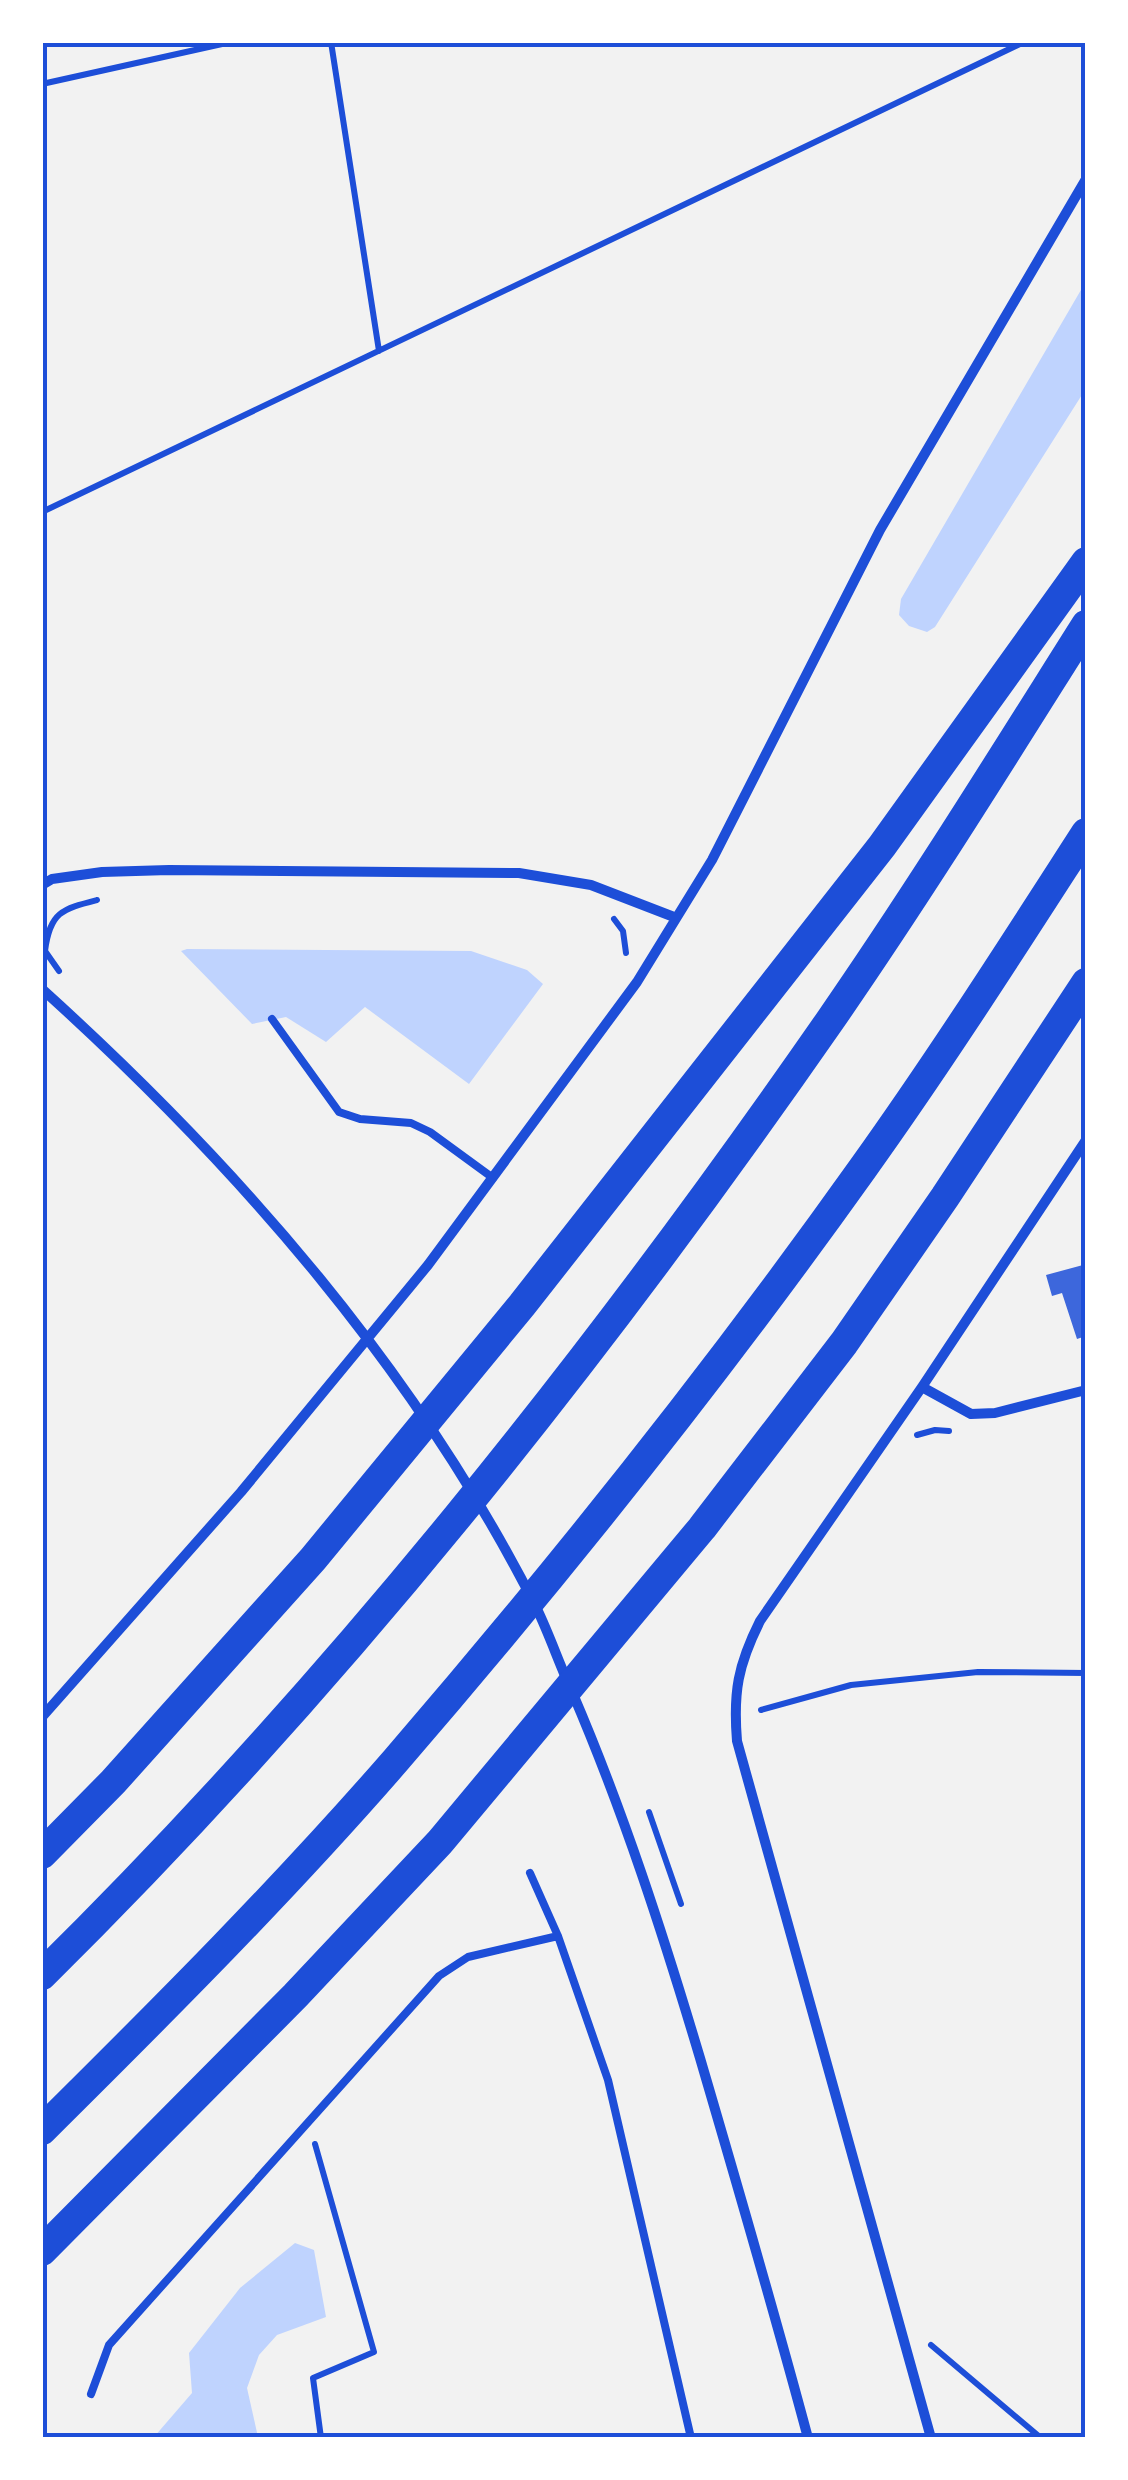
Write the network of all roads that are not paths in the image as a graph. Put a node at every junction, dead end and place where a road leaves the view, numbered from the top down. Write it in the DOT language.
graph roads {
  1 [pos="1086,179"];
  2 [pos="1086,562"];
  3 [pos="1086,624"];
  4 [pos="1086,833"];
  5 [pos="42,884"];
  6 [pos="674,917"];
  7 [pos="1086,983"];
  8 [pos="42,989"];
  9 [pos="272,1019"];
  10 [pos="1086,1140"];
  11 [pos="493,1178"];
  12 [pos="922,1387"];
  13 [pos="1086,1390"];
  14 [pos="42,1717"];
  15 [pos="42,1854"];
  16 [pos="530,1873"];
  17 [pos="558,1936"];
  18 [pos="42,1974"];
  19 [pos="42,2130"];
  20 [pos="42,2251"];
  21 [pos="92,2394"];
  22 [pos="691,2438"];
  23 [pos="808,2438"];
  24 [pos="930,2438"];
  1 -- 6 [label="street"];
  2 -- 15 [label="highway"];
  3 -- 18 [label="highway"];
  4 -- 19 [label="highway"];
  5 -- 6 [label="street"];
  6 -- 11 [label="street"];
  7 -- 20 [label="highway"];
  8 -- 23 [label="street"];
  9 -- 11 [label="lane"];
  10 -- 12 [label="street"];
  11 -- 14 [label="street"];
  12 -- 13 [label="street"];
  12 -- 24 [label="street"];
  16 -- 17 [label="lane"];
  17 -- 21 [label="lane"];
  17 -- 22 [label="lane"];
}
